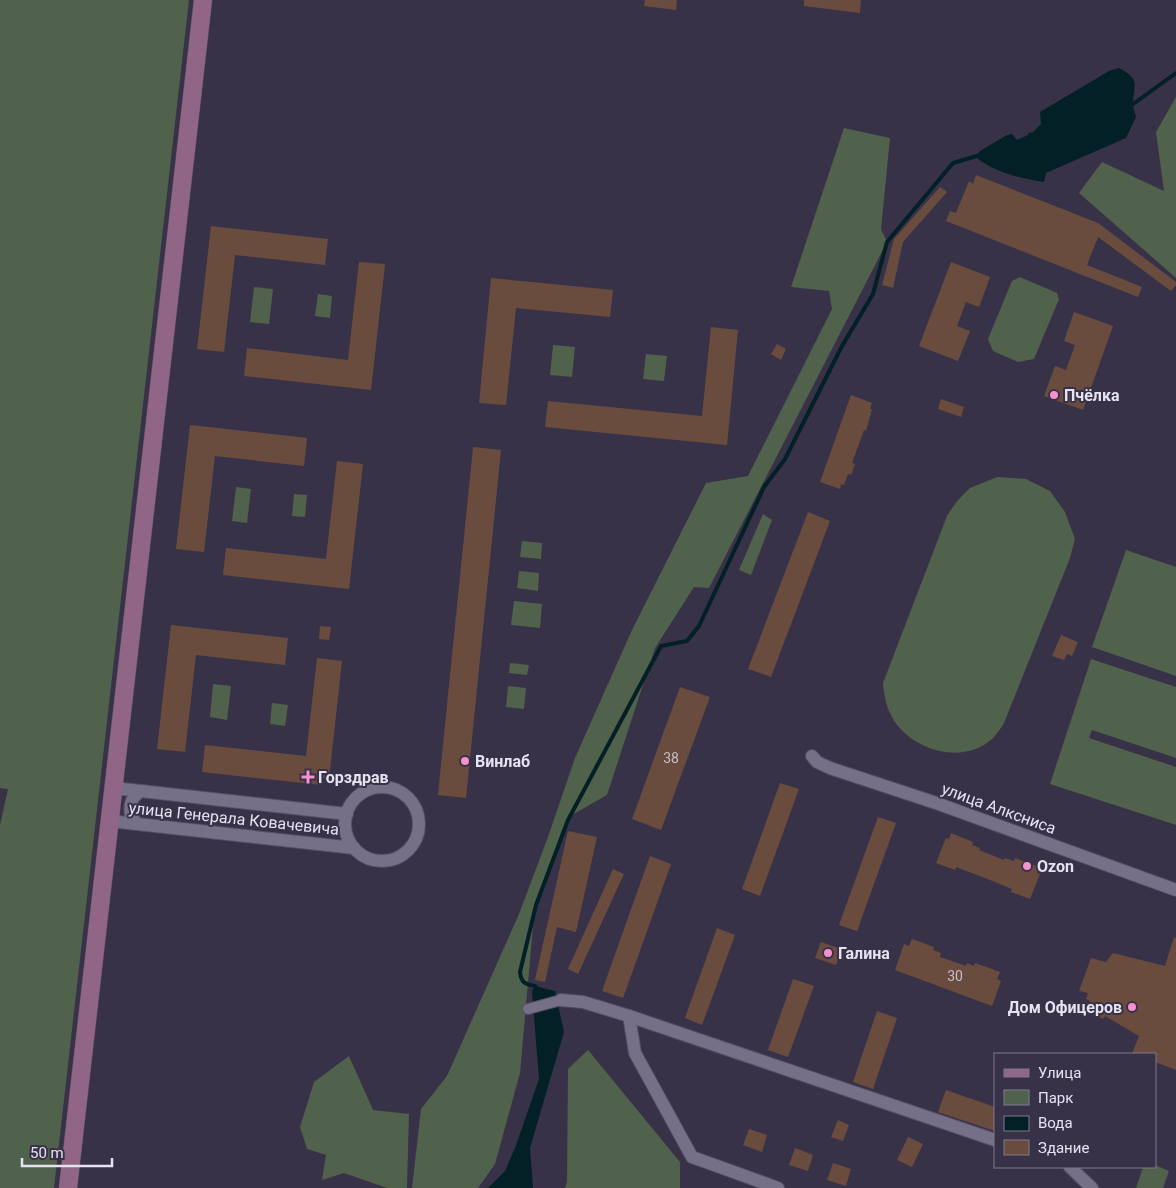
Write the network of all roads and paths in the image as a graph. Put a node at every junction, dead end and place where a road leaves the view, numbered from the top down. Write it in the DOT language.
graph roads {
  1 [pos="203,0"];
  2 [pos="812,756"];
  3 [pos="114,788"];
  4 [pos="141,791"];
  5 [pos="347,814"];
  6 [pos="110,821"];
  7 [pos="138,824"];
  8 [pos="354,848"];
  9 [pos="1176,890"];
  10 [pos="561,1000"];
  11 [pos="528,1009"];
  12 [pos="628,1016"];
  13 [pos="994,1140"];
  14 [pos="1071,1168"];
  15 [pos="68,1188"];
  16 [pos="778,1188"];
  17 [pos="1092,1188"];
  1 -- 3 [label="main road"];
  2 -- 9 [label="street, улица Алксниса"];
  3 -- 4 [label="street, улица Генерала Ковачевича"];
  3 -- 6 [label="main road"];
  4 -- 5 [label="street, улица Генерала Ковачевича"];
  4 -- 7 [label="street"];
  5 -- 8 [label="street, улица Генерала Ковачевича"];
  5 -- 8 [label="street, улица Генерала Ковачевича"];
  6 -- 7 [label="street, улица Генерала Ковачевича"];
  6 -- 15 [label="main road"];
  7 -- 8 [label="street, улица Генерала Ковачевича"];
  10 -- 11 [label="street"];
  10 -- 12 [label="street"];
  12 -- 13 [label="street"];
  12 -- 16 [label="street"];
  14 -- 17 [label="street"];
}
